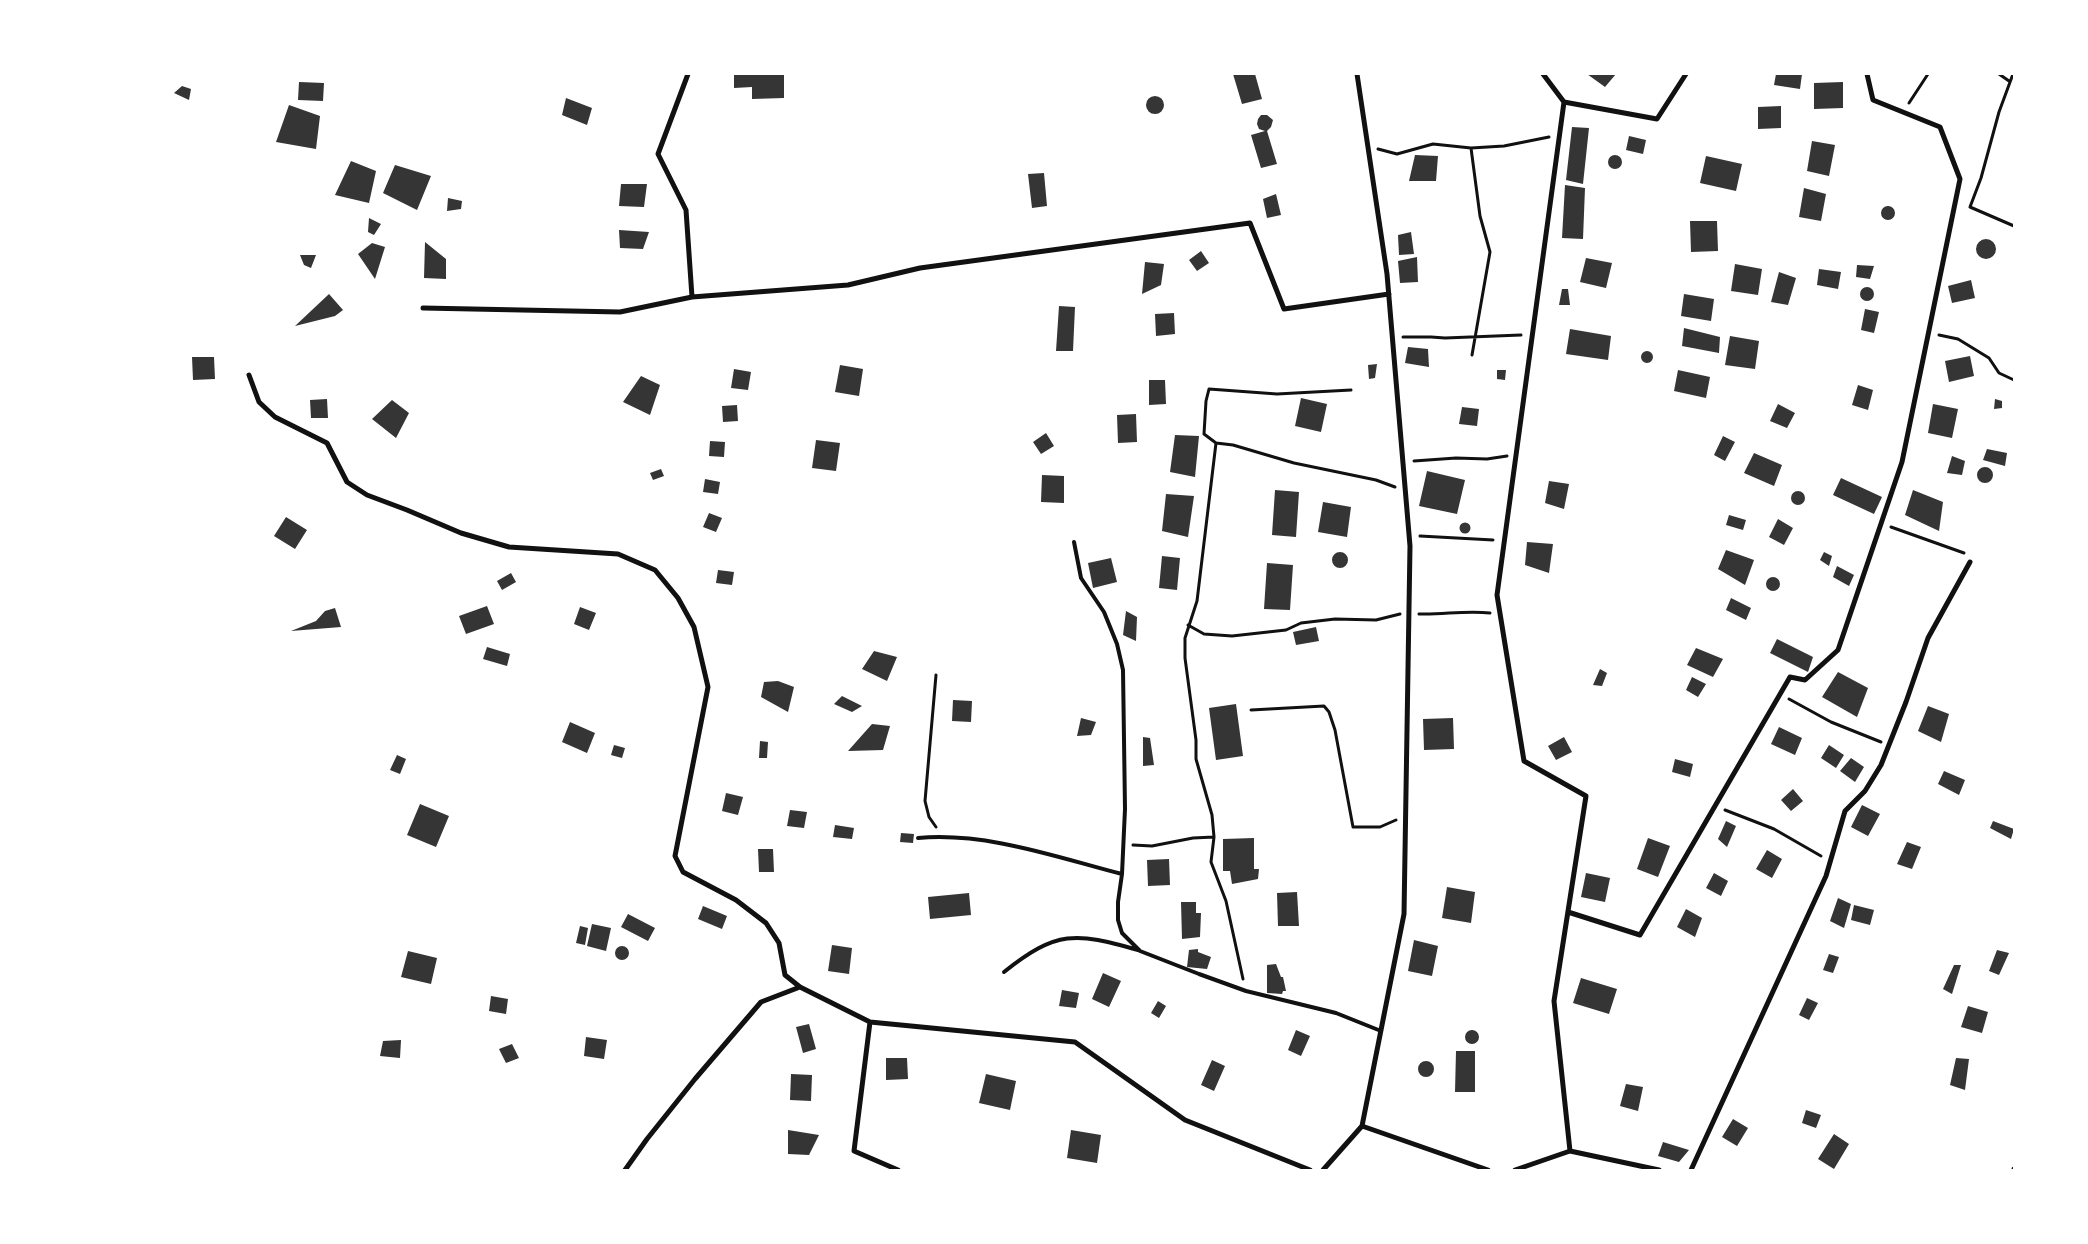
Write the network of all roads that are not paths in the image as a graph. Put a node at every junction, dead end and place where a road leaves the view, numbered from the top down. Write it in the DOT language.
graph roads {
  1 [pos="688,74"];
  2 [pos="1357,74"];
  3 [pos="1543,74"];
  4 [pos="1686,74"];
  5 [pos="1867,74"];
  6 [pos="1564,102"];
  7 [pos="1389,294"];
  8 [pos="692,298"];
  9 [pos="423,308"];
  10 [pos="249,374"];
  11 [pos="1074,542"];
  12 [pos="1970,562"];
  13 [pos="918,838"];
  14 [pos="1122,874"];
  15 [pos="1568,912"];
  16 [pos="1140,950"];
  17 [pos="1004,972"];
  18 [pos="800,988"];
  19 [pos="870,1022"];
  20 [pos="1381,1031"];
  21 [pos="1362,1126"];
  22 [pos="1570,1151"];
  23 [pos="625,1170"];
  24 [pos="898,1170"];
  25 [pos="1310,1170"];
  26 [pos="1323,1170"];
  27 [pos="1488,1170"];
  28 [pos="1515,1170"];
  29 [pos="1659,1170"];
  30 [pos="1691,1170"];
  1 -- 8 [label="street"];
  2 -- 7 [label="street"];
  3 -- 6 [label="street"];
  4 -- 6 [label="street"];
  5 -- 15 [label="street"];
  6 -- 15 [label="street"];
  7 -- 8 [label="street"];
  7 -- 20 [label="street"];
  8 -- 9 [label="street"];
  10 -- 18 [label="street"];
  11 -- 14 [label="lane"];
  12 -- 30 [label="street"];
  13 -- 14 [label="lane"];
  14 -- 16 [label="lane"];
  15 -- 22 [label="street"];
  16 -- 17 [label="lane"];
  16 -- 20 [label="lane"];
  18 -- 19 [label="street"];
  18 -- 23 [label="street"];
  19 -- 24 [label="street"];
  19 -- 25 [label="street"];
  20 -- 21 [label="street"];
  21 -- 26 [label="street"];
  21 -- 27 [label="street"];
  22 -- 28 [label="street"];
  22 -- 29 [label="street"];
}
